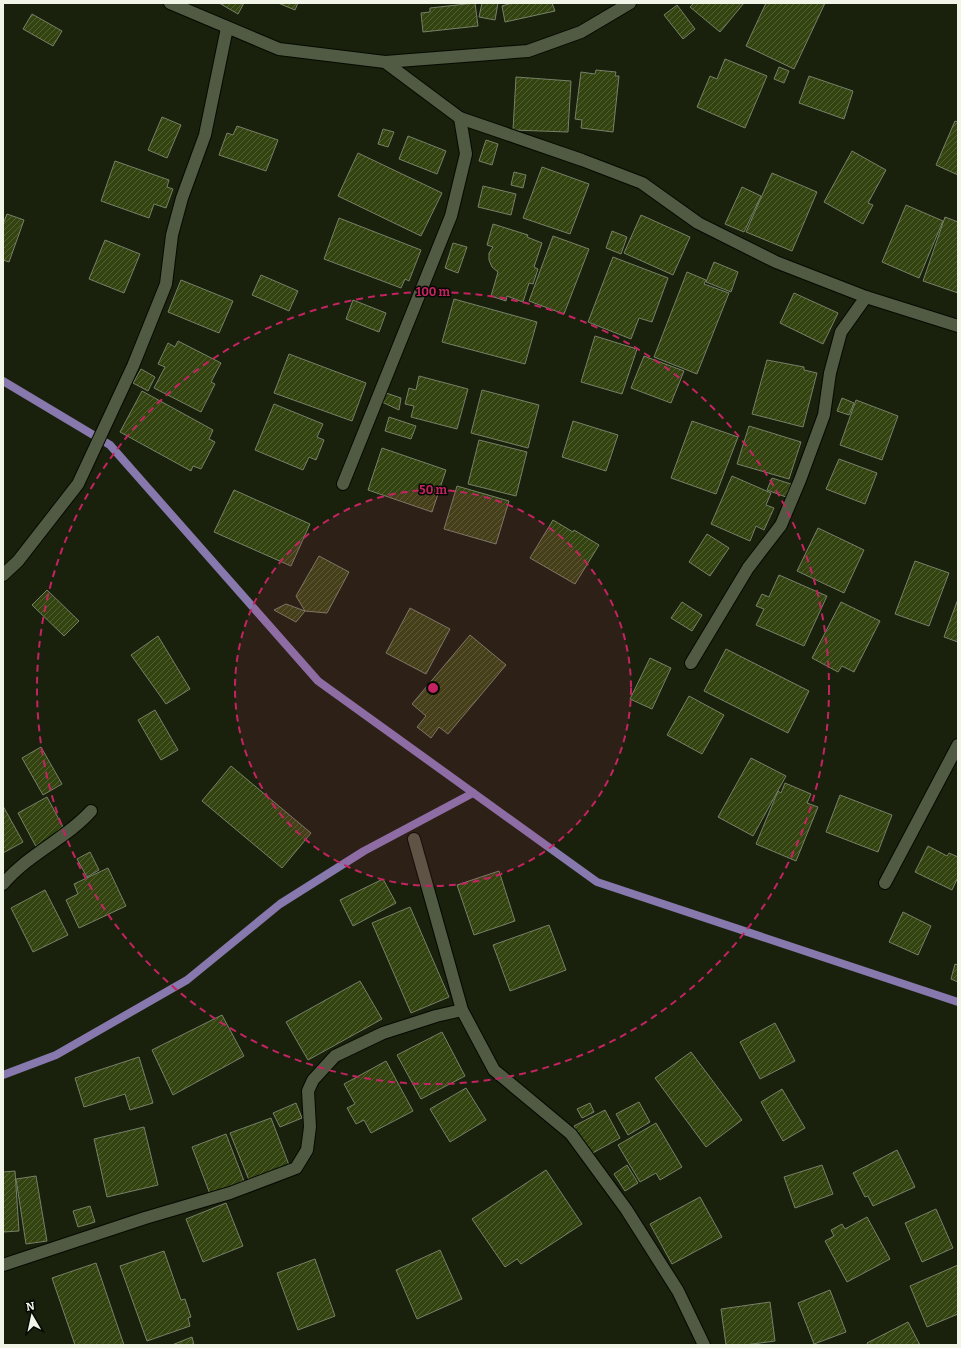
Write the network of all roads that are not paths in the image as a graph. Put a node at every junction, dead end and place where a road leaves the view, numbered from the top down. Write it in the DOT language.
graph roads {
  1 [pos="170,3"];
  2 [pos="630,3"];
  3 [pos="227,28"];
  4 [pos="385,62"];
  5 [pos="460,118"];
  6 [pos="866,297"];
  7 [pos="958,326"];
  8 [pos="342,484"];
  9 [pos="3,575"];
  10 [pos="691,664"];
  11 [pos="958,745"];
  12 [pos="91,811"];
  13 [pos="414,840"];
  14 [pos="885,883"];
  15 [pos="3,884"];
  16 [pos="462,1010"];
  17 [pos="3,1265"];
  18 [pos="704,1345"];
  1 -- 3 [label="street"];
  2 -- 4 [label="street"];
  3 -- 4 [label="street"];
  3 -- 9 [label="street"];
  4 -- 5 [label="street"];
  5 -- 6 [label="street"];
  5 -- 8 [label="street"];
  6 -- 7 [label="street"];
  6 -- 10 [label="street"];
  11 -- 14 [label="street"];
  12 -- 15 [label="street"];
  13 -- 16 [label="street"];
  16 -- 17 [label="street"];
  16 -- 18 [label="street"];
}
